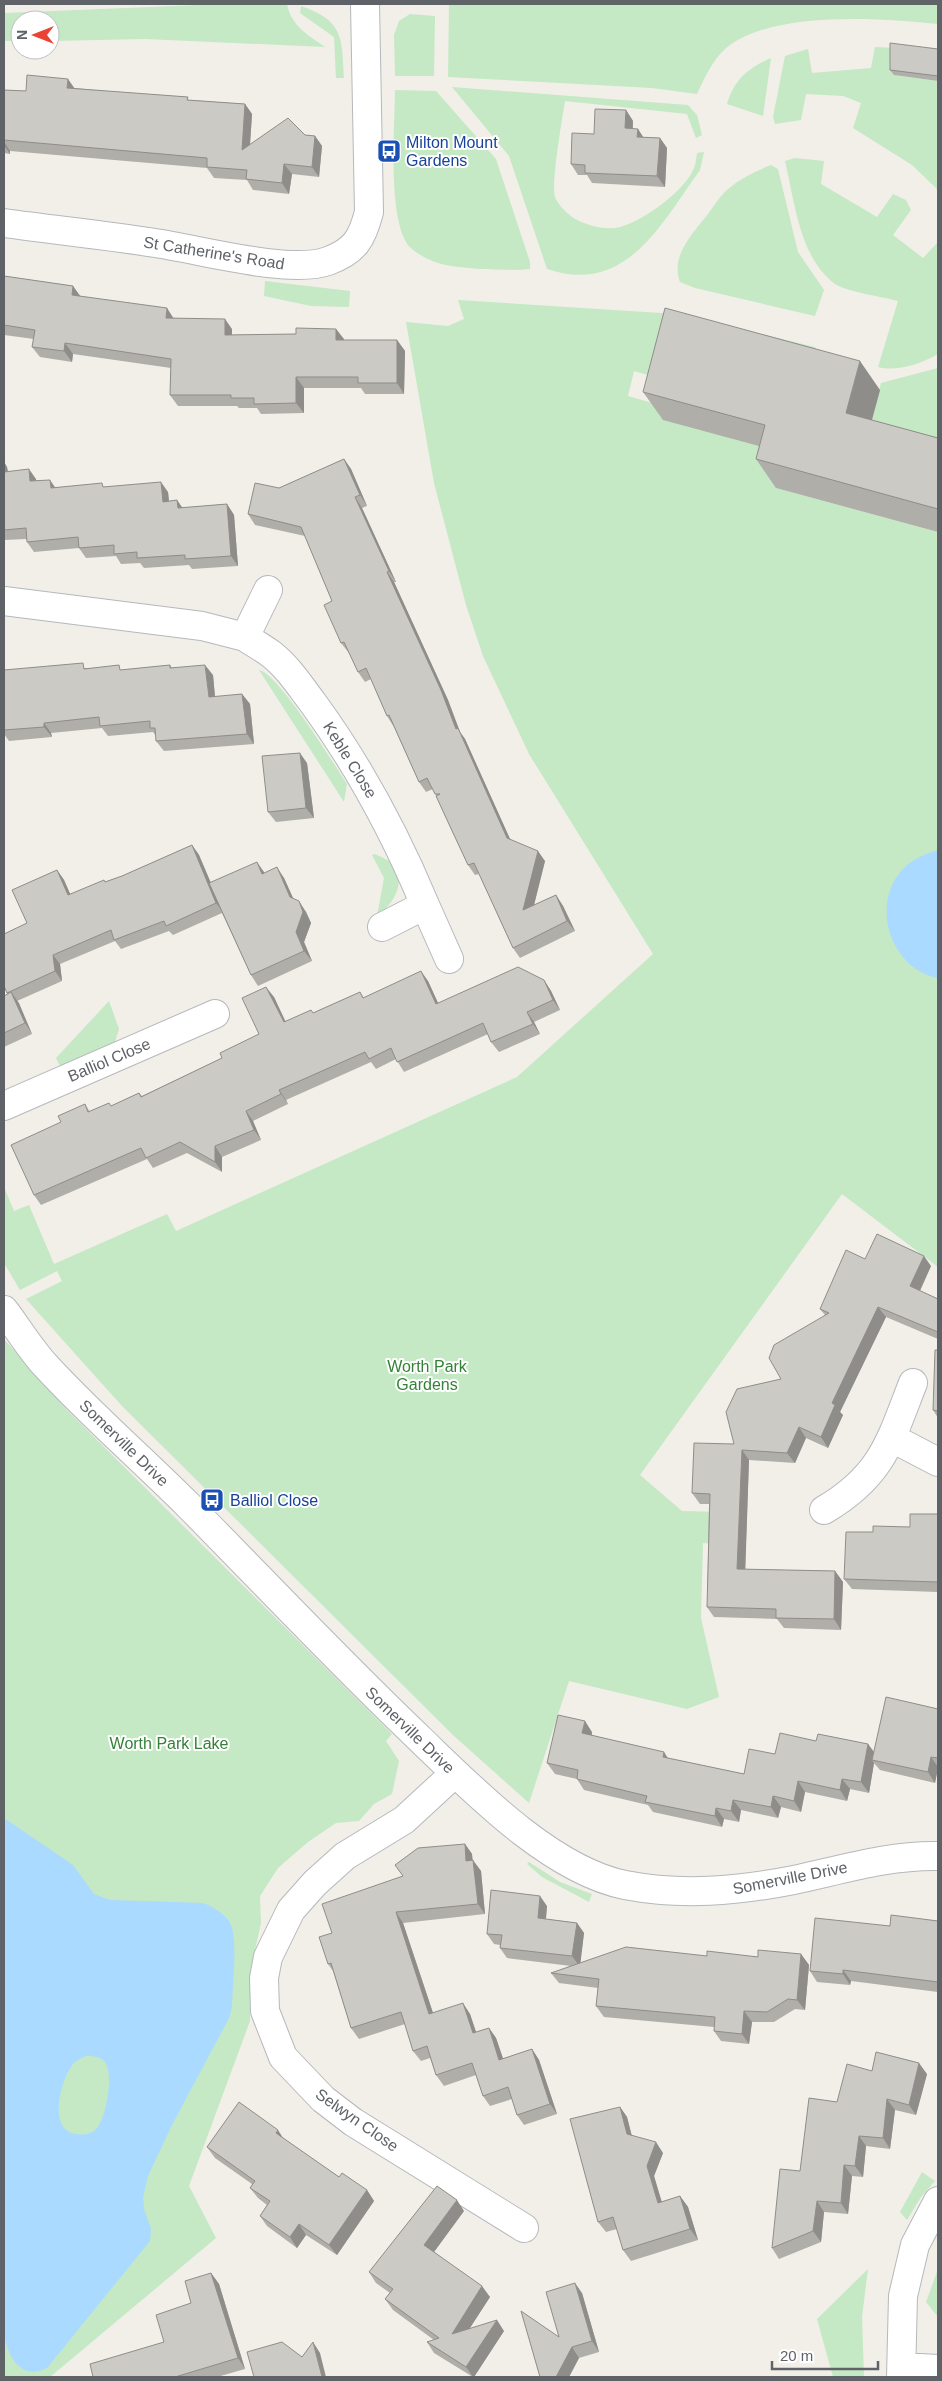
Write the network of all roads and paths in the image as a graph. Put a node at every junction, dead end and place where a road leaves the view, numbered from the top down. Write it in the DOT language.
graph roads {
  1 [pos="364,4"];
  2 [pos="4,223"];
  3 [pos="268,590"];
  4 [pos="4,601"];
  5 [pos="245,638"];
  6 [pos="425,905"];
  7 [pos="382,927"];
  8 [pos="450,959"];
  9 [pos="215,1014"];
  10 [pos="4,1106"];
  11 [pos="4,1310"];
  12 [pos="913,1382"];
  13 [pos="892,1438"];
  14 [pos="938,1462"];
  15 [pos="824,1510"];
  16 [pos="455,1773"];
  17 [pos="938,1856"];
  18 [pos="938,2201"];
  19 [pos="524,2228"];
  20 [pos="938,2369"];
  21 [pos="902,2372"];
  1 -- 2 [label="street, St Catherine's Road"];
  3 -- 5 [label="street"];
  4 -- 5 [label="street, Keble Close"];
  5 -- 6 [label="street, Keble Close"];
  6 -- 7 [label="street"];
  6 -- 8 [label="street, Keble Close"];
  9 -- 10 [label="street, Balliol Close"];
  11 -- 16 [label="street, Somerville Drive"];
  12 -- 13 [label="street"];
  13 -- 14 [label="street"];
  13 -- 15 [label="street"];
  16 -- 17 [label="street, Somerville Drive"];
  16 -- 19 [label="street, Selwyn Close"];
  18 -- 21 [label="street"];
  20 -- 21 [label="street"];
}
